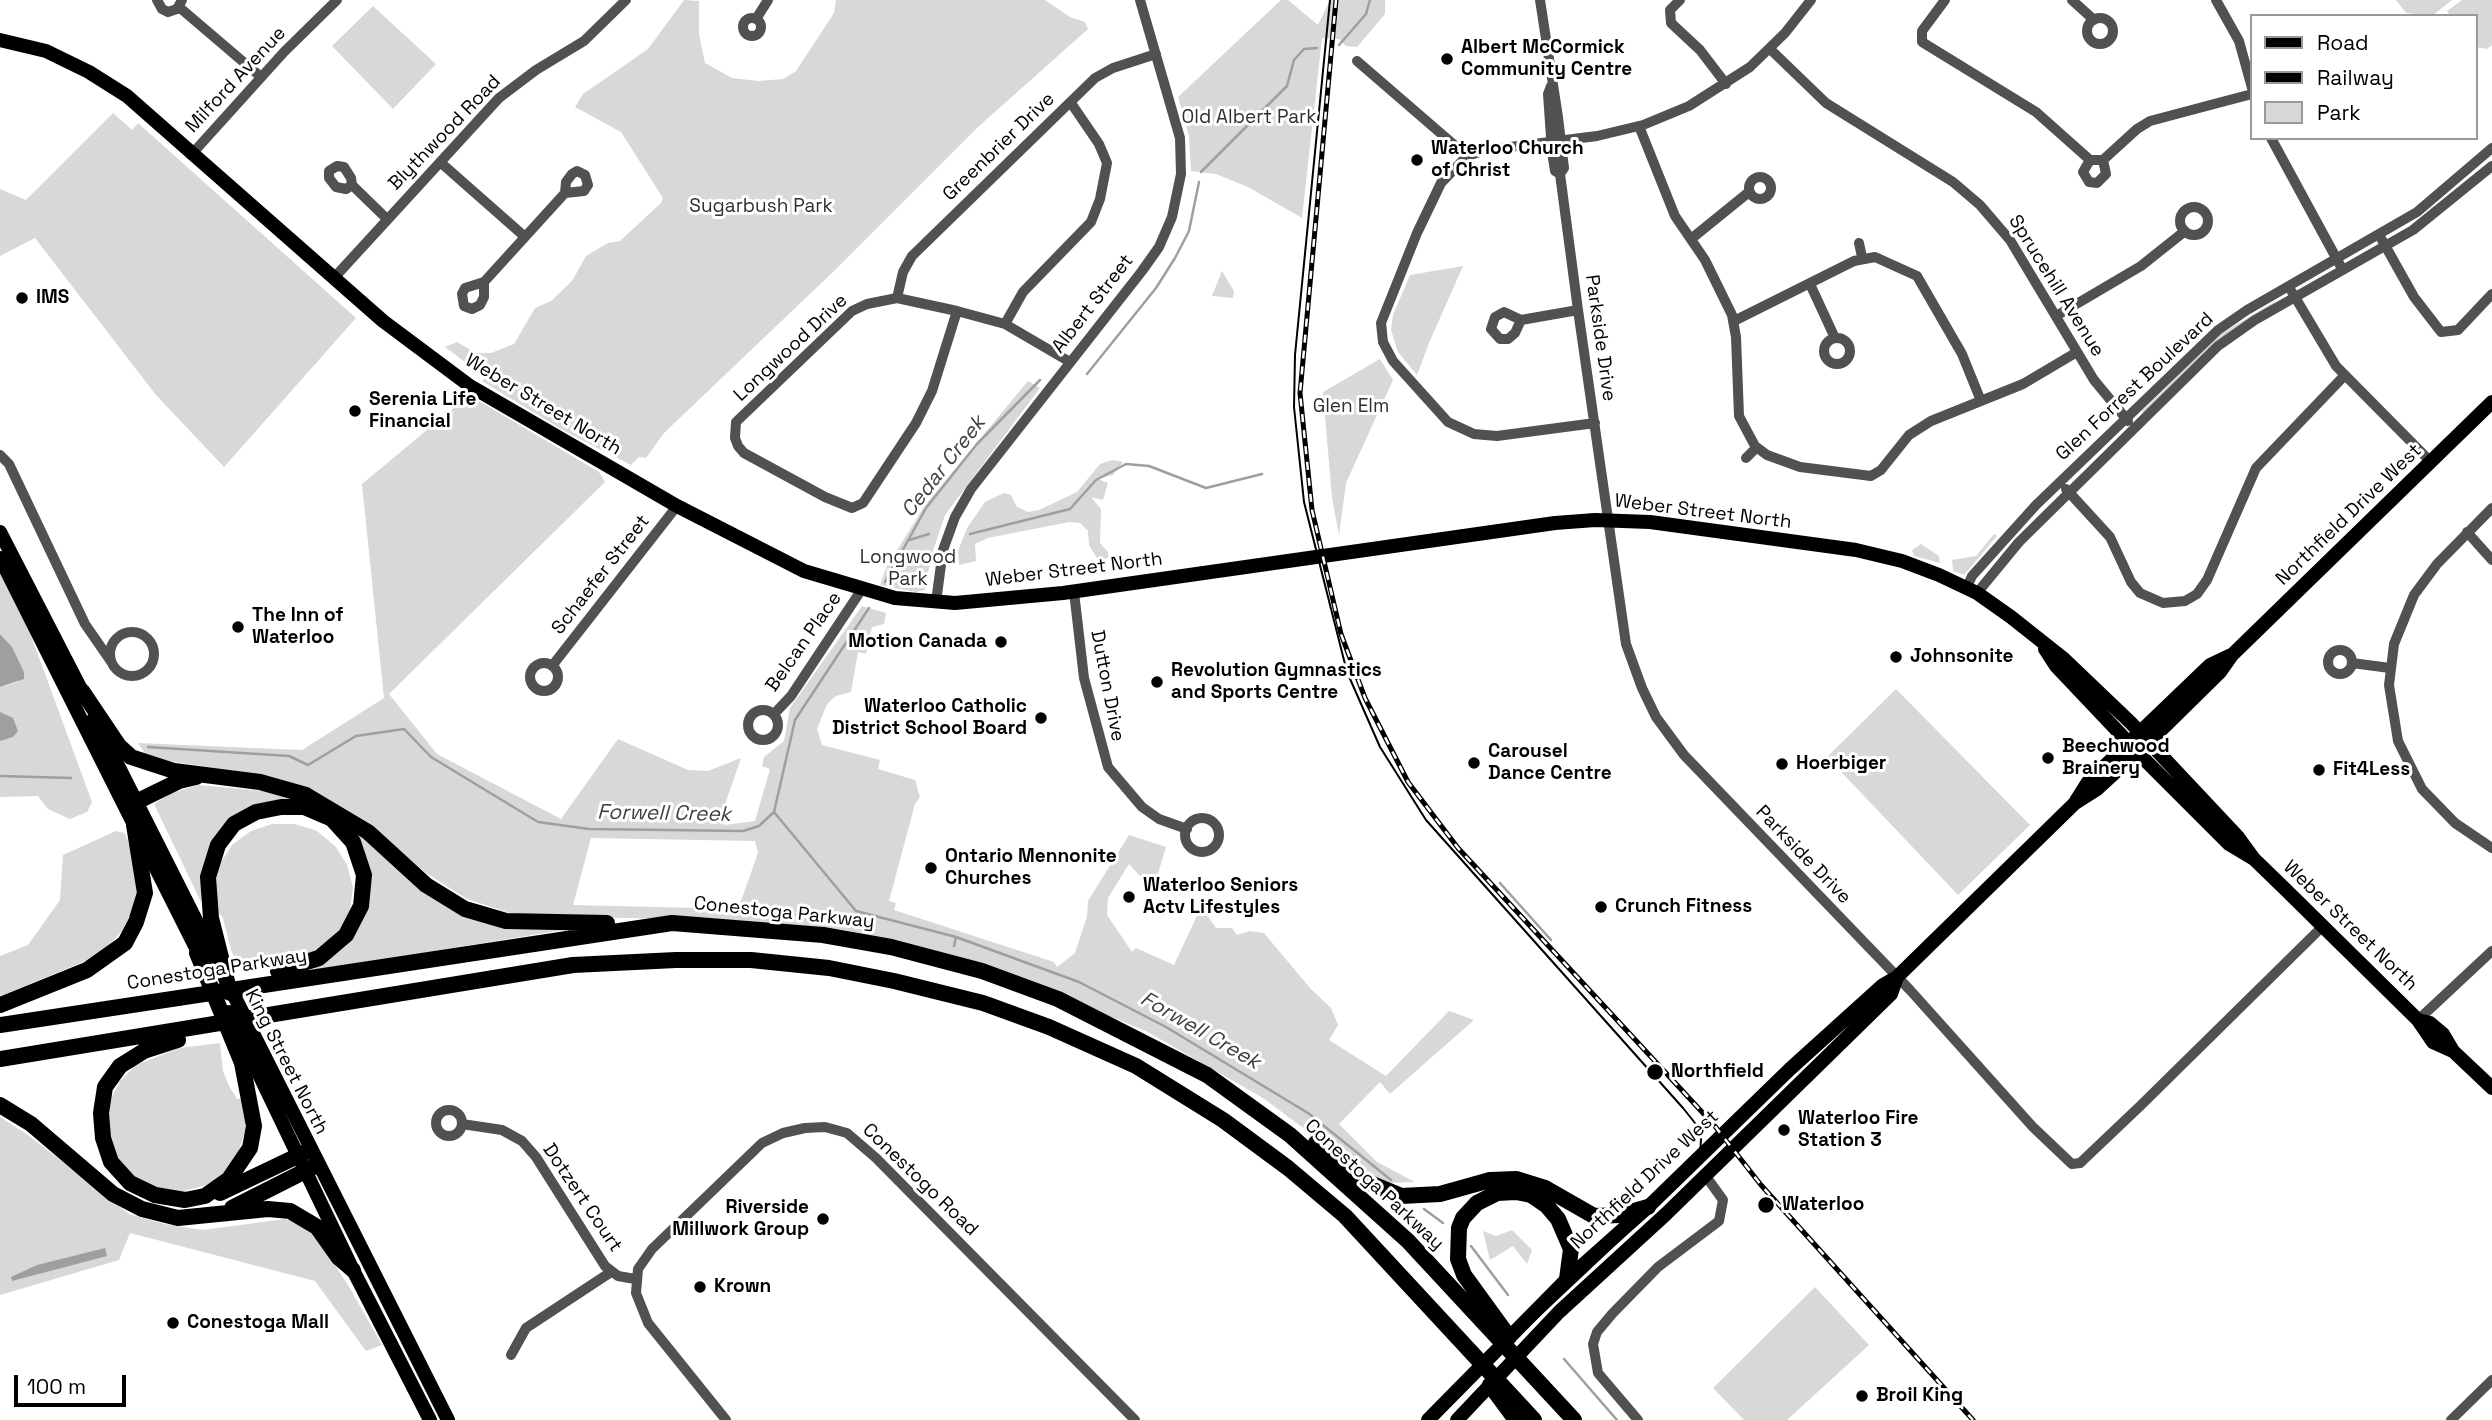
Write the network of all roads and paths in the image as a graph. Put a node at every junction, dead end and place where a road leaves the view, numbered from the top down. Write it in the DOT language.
graph roads {
  1 [pos="157,0"];
  2 [pos="337,0"];
  3 [pos="626,0"];
  4 [pos="768,0"];
  5 [pos="1140,0"];
  6 [pos="1540,0"];
  7 [pos="1680,0"];
  8 [pos="1811,0"];
  9 [pos="1945,0"];
  10 [pos="2072,0"];
  11 [pos="2216,0"];
  12 [pos="181,4"];
  13 [pos="756,19"];
  14 [pos="2094,20"];
  15 [pos="0,40"];
  16 [pos="1770,48"];
  17 [pos="1156,54"];
  18 [pos="1357,61"];
  19 [pos="261,77"];
  20 [pos="2250,81"];
  21 [pos="1726,84"];
  22 [pos="2250,95"];
  23 [pos="1071,103"];
  24 [pos="1639,126"];
  25 [pos="2272,140"];
  26 [pos="1557,142"];
  27 [pos="2492,148"];
  28 [pos="191,155"];
  29 [pos="1467,156"];
  30 [pos="2090,160"];
  31 [pos="2103,160"];
  32 [pos="440,162"];
  33 [pos="2492,166"];
  34 [pos="352,185"];
  35 [pos="1749,192"];
  36 [pos="565,193"];
  37 [pos="387,219"];
  38 [pos="2401,222"];
  39 [pos="2185,231"];
  40 [pos="2408,233"];
  41 [pos="2378,235"];
  42 [pos="524,236"];
  43 [pos="1691,239"];
  44 [pos="1859,243"];
  45 [pos="2385,246"];
  46 [pos="1862,257"];
  47 [pos="2336,259"];
  48 [pos="2343,271"];
  49 [pos="333,279"];
  50 [pos="484,282"];
  51 [pos="1810,284"];
  52 [pos="2288,287"];
  53 [pos="2492,294"];
  54 [pos="897,298"];
  55 [pos="2295,298"];
  56 [pos="1578,310"];
  57 [pos="957,311"];
  58 [pos="2056,316"];
  59 [pos="1521,320"];
  60 [pos="1734,321"];
  61 [pos="1005,324"];
  62 [pos="1835,338"];
  63 [pos="2077,352"];
  64 [pos="1070,362"];
  65 [pos="2345,375"];
  66 [pos="1981,401"];
  67 [pos="2492,402"];
  68 [pos="2125,417"];
  69 [pos="1595,423"];
  70 [pos="2135,428"];
  71 [pos="1756,448"];
  72 [pos="0,455"];
  73 [pos="1746,458"];
  74 [pos="2431,462"];
  75 [pos="2059,482"];
  76 [pos="2069,492"];
  77 [pos="677,506"];
  78 [pos="2492,508"];
  79 [pos="1608,520"];
  80 [pos="2467,532"];
  81 [pos="0,533"];
  82 [pos="0,558"];
  83 [pos="2492,560"];
  84 [pos="862,589"];
  85 [pos="1972,590"];
  86 [pos="1074,592"];
  87 [pos="936,603"];
  88 [pos="2042,644"];
  89 [pos="112,663"];
  90 [pos="2352,663"];
  91 [pos="552,666"];
  92 [pos="2390,668"];
  93 [pos="82,691"];
  94 [pos="774,714"];
  95 [pos="2138,743"];
  96 [pos="223,777"];
  97 [pos="136,802"];
  98 [pos="134,825"];
  99 [pos="1187,829"];
  100 [pos="2492,848"];
  101 [pos="672,923"];
  102 [pos="2322,927"];
  103 [pos="2492,951"];
  104 [pos="197,953"];
  105 [pos="1897,977"];
  106 [pos="257,980"];
  107 [pos="230,993"];
  108 [pos="0,1005"];
  109 [pos="271,1014"];
  110 [pos="2418,1020"];
  111 [pos="0,1025"];
  112 [pos="0,1059"];
  113 [pos="1800,1059"];
  114 [pos="1818,1064"];
  115 [pos="2492,1088"];
  116 [pos="1233,1094"];
  117 [pos="0,1105"];
  118 [pos="1736,1121"];
  119 [pos="462,1124"];
  120 [pos="1748,1133"];
  121 [pos="308,1161"];
  122 [pos="1705,1175"];
  123 [pos="205,1196"];
  124 [pos="1648,1208"];
  125 [pos="210,1217"];
  126 [pos="353,1270"];
  127 [pos="611,1272"];
  128 [pos="635,1279"];
  129 [pos="1567,1279"];
  130 [pos="1436,1312"];
  131 [pos="511,1355"];
  132 [pos="2492,1380"];
  133 [pos="1570,1416"];
  134 [pos="430,1420"];
  135 [pos="447,1420"];
  136 [pos="726,1420"];
  137 [pos="1135,1420"];
  138 [pos="1428,1420"];
  139 [pos="1457,1420"];
  140 [pos="1516,1420"];
  141 [pos="1534,1420"];
  142 [pos="1638,1420"];
  143 [pos="2451,1420"];
  1 -- 12 [label="street"];
  2 -- 19 [label="street, Milford Avenue"];
  3 -- 32 [label="street, Blythwood Road"];
  4 -- 13 [label="street"];
  5 -- 17 [label="street, Albert Street"];
  6 -- 26 [label="street, Parkside Drive"];
  7 -- 21 [label="street"];
  8 -- 16 [label="street"];
  9 -- 30 [label="street"];
  10 -- 14 [label="street"];
  11 -- 20 [label="street"];
  12 -- 19 [label="street"];
  15 -- 28 [label="main road, Weber Street North"];
  16 -- 21 [label="street"];
  16 -- 58 [label="street, Sprucehill Avenue"];
  17 -- 23 [label="street, Greenbrier Drive"];
  17 -- 64 [label="street, Albert Street"];
  18 -- 29 [label="street"];
  19 -- 28 [label="street, Milford Avenue"];
  21 -- 24 [label="street"];
  22 -- 31 [label="street"];
  23 -- 54 [label="street, Greenbrier Drive"];
  23 -- 61 [label="street"];
  24 -- 26 [label="street"];
  24 -- 43 [label="street"];
  25 -- 47 [label="street"];
  26 -- 29 [label="street"];
  26 -- 56 [label="street, Parkside Drive"];
  27 -- 38 [label="street, Glen Forrest Boulevard"];
  28 -- 49 [label="main road, Weber Street North"];
  29 -- 69 [label="street"];
  30 -- 31 [label="street"];
  30 -- 31 [label="street"];
  32 -- 37 [label="street, Blythwood Road"];
  32 -- 42 [label="street"];
  33 -- 40 [label="street, Glen Forrest Boulevard"];
  34 -- 37 [label="street"];
  35 -- 43 [label="street"];
  36 -- 42 [label="street"];
  37 -- 49 [label="street, Blythwood Road"];
  38 -- 40 [label="street"];
  38 -- 41 [label="street, Glen Forrest Boulevard"];
  39 -- 58 [label="street"];
  40 -- 45 [label="street, Glen Forrest Boulevard"];
  41 -- 45 [label="street"];
  41 -- 47 [label="street, Glen Forrest Boulevard"];
  42 -- 50 [label="street"];
  43 -- 60 [label="street"];
  44 -- 46 [label="street"];
  45 -- 48 [label="street, Glen Forrest Boulevard"];
  45 -- 53 [label="street"];
  46 -- 51 [label="street"];
  46 -- 66 [label="street"];
  47 -- 48 [label="street"];
  47 -- 52 [label="street, Glen Forrest Boulevard"];
  48 -- 55 [label="street, Glen Forrest Boulevard"];
  49 -- 77 [label="main road, Weber Street North"];
  51 -- 60 [label="street"];
  51 -- 62 [label="street"];
  52 -- 55 [label="street"];
  52 -- 68 [label="street, Glen Forrest Boulevard"];
  54 -- 57 [label="street, Longwood Drive"];
  54 -- 57 [label="street, Longwood Drive"];
  55 -- 65 [label="street"];
  55 -- 70 [label="street, Glen Forrest Boulevard"];
  56 -- 59 [label="street"];
  56 -- 69 [label="street, Parkside Drive"];
  57 -- 61 [label="street, Longwood Drive"];
  58 -- 63 [label="street, Sprucehill Avenue"];
  60 -- 71 [label="street"];
  61 -- 64 [label="street, Longwood Drive"];
  63 -- 66 [label="street"];
  63 -- 68 [label="street, Sprucehill Avenue"];
  64 -- 87 [label="street, Albert Street"];
  65 -- 74 [label="street"];
  65 -- 76 [label="street"];
  66 -- 71 [label="street"];
  67 -- 74 [label="main road, Northfield Drive West"];
  68 -- 70 [label="street, Sprucehill Avenue"];
  68 -- 75 [label="street, Glen Forrest Boulevard"];
  69 -- 79 [label="street, Parkside Drive"];
  70 -- 76 [label="street, Glen Forrest Boulevard"];
  71 -- 73 [label="street"];
  72 -- 89 [label="street"];
  74 -- 95 [label="main road, Northfield Drive West"];
  75 -- 76 [label="street"];
  75 -- 85 [label="street, Glen Forrest Boulevard"];
  76 -- 85 [label="street, Glen Forrest Boulevard"];
  77 -- 84 [label="main road, Weber Street North"];
  77 -- 91 [label="street, Schaefer Street"];
  78 -- 80 [label="street"];
  79 -- 85 [label="main road, Weber Street North"];
  79 -- 86 [label="main road, Weber Street North"];
  79 -- 105 [label="street, Parkside Drive"];
  80 -- 83 [label="street"];
  80 -- 92 [label="street"];
  81 -- 93 [label="main road, King Street North"];
  82 -- 98 [label="main road, King Street North"];
  84 -- 87 [label="main road, Weber Street North"];
  84 -- 94 [label="street, Belcan Place"];
  85 -- 88 [label="main road, Weber Street North"];
  86 -- 87 [label="main road, Weber Street North"];
  86 -- 99 [label="street, Dutton Drive"];
  88 -- 95 [label="main road, Weber Street North"];
  88 -- 95 [label="main road, Weber Street North"];
  89 -- 89 [label="street"];
  90 -- 92 [label="street"];
  92 -- 100 [label="street"];
  93 -- 96 [label="highway"];
  93 -- 97 [label="main road, King Street North"];
  95 -- 102 [label="main road, Weber Street North"];
  95 -- 105 [label="main road, Northfield Drive West"];
  96 -- 97 [label="highway"];
  96 -- 101 [label="highway"];
  97 -- 107 [label="main road, King Street North"];
  98 -- 104 [label="main road, King Street North"];
  98 -- 108 [label="highway"];
  101 -- 106 [label="highway, Conestoga Parkway"];
  101 -- 116 [label="highway, Conestoga Parkway"];
  102 -- 105 [label="street, Parkside Drive"];
  102 -- 110 [label="main road, Weber Street North"];
  103 -- 110 [label="street"];
  104 -- 121 [label="main road, King Street North"];
  104 -- 123 [label="highway"];
  105 -- 113 [label="main road, Northfield Drive West"];
  105 -- 114 [label="main road, Northfield Drive West"];
  106 -- 107 [label="highway"];
  106 -- 111 [label="highway, Conestoga Parkway"];
  107 -- 121 [label="main road, King Street North"];
  109 -- 112 [label="highway"];
  109 -- 123 [label="highway"];
  109 -- 130 [label="highway"];
  110 -- 115 [label="main road, Weber Street North"];
  113 -- 114 [label="main road"];
  113 -- 118 [label="main road, Northfield Drive West"];
  114 -- 120 [label="main road, Northfield Drive West"];
  116 -- 124 [label="highway"];
  116 -- 133 [label="highway, Conestoga Parkway"];
  117 -- 125 [label="highway"];
  118 -- 120 [label="main road"];
  118 -- 124 [label="main road, Northfield Drive West"];
  119 -- 127 [label="street, Dotzert Court"];
  120 -- 122 [label="main road, Northfield Drive West"];
  121 -- 123 [label="highway"];
  121 -- 125 [label="highway"];
  121 -- 126 [label="main road, King Street North"];
  121 -- 135 [label="main road, King Street North"];
  122 -- 139 [label="main road, Northfield Drive West"];
  122 -- 142 [label="street"];
  124 -- 129 [label="main road, Northfield Drive West"];
  125 -- 126 [label="highway"];
  126 -- 134 [label="main road, King Street North"];
  127 -- 128 [label="street, Dotzert Court"];
  127 -- 131 [label="street"];
  128 -- 136 [label="street"];
  128 -- 137 [label="street, Conestogo Road"];
  129 -- 133 [label="highway"];
  129 -- 138 [label="main road, Northfield Drive West"];
  130 -- 140 [label="highway"];
  130 -- 141 [label="highway"];
  132 -- 143 [label="street"];
}
